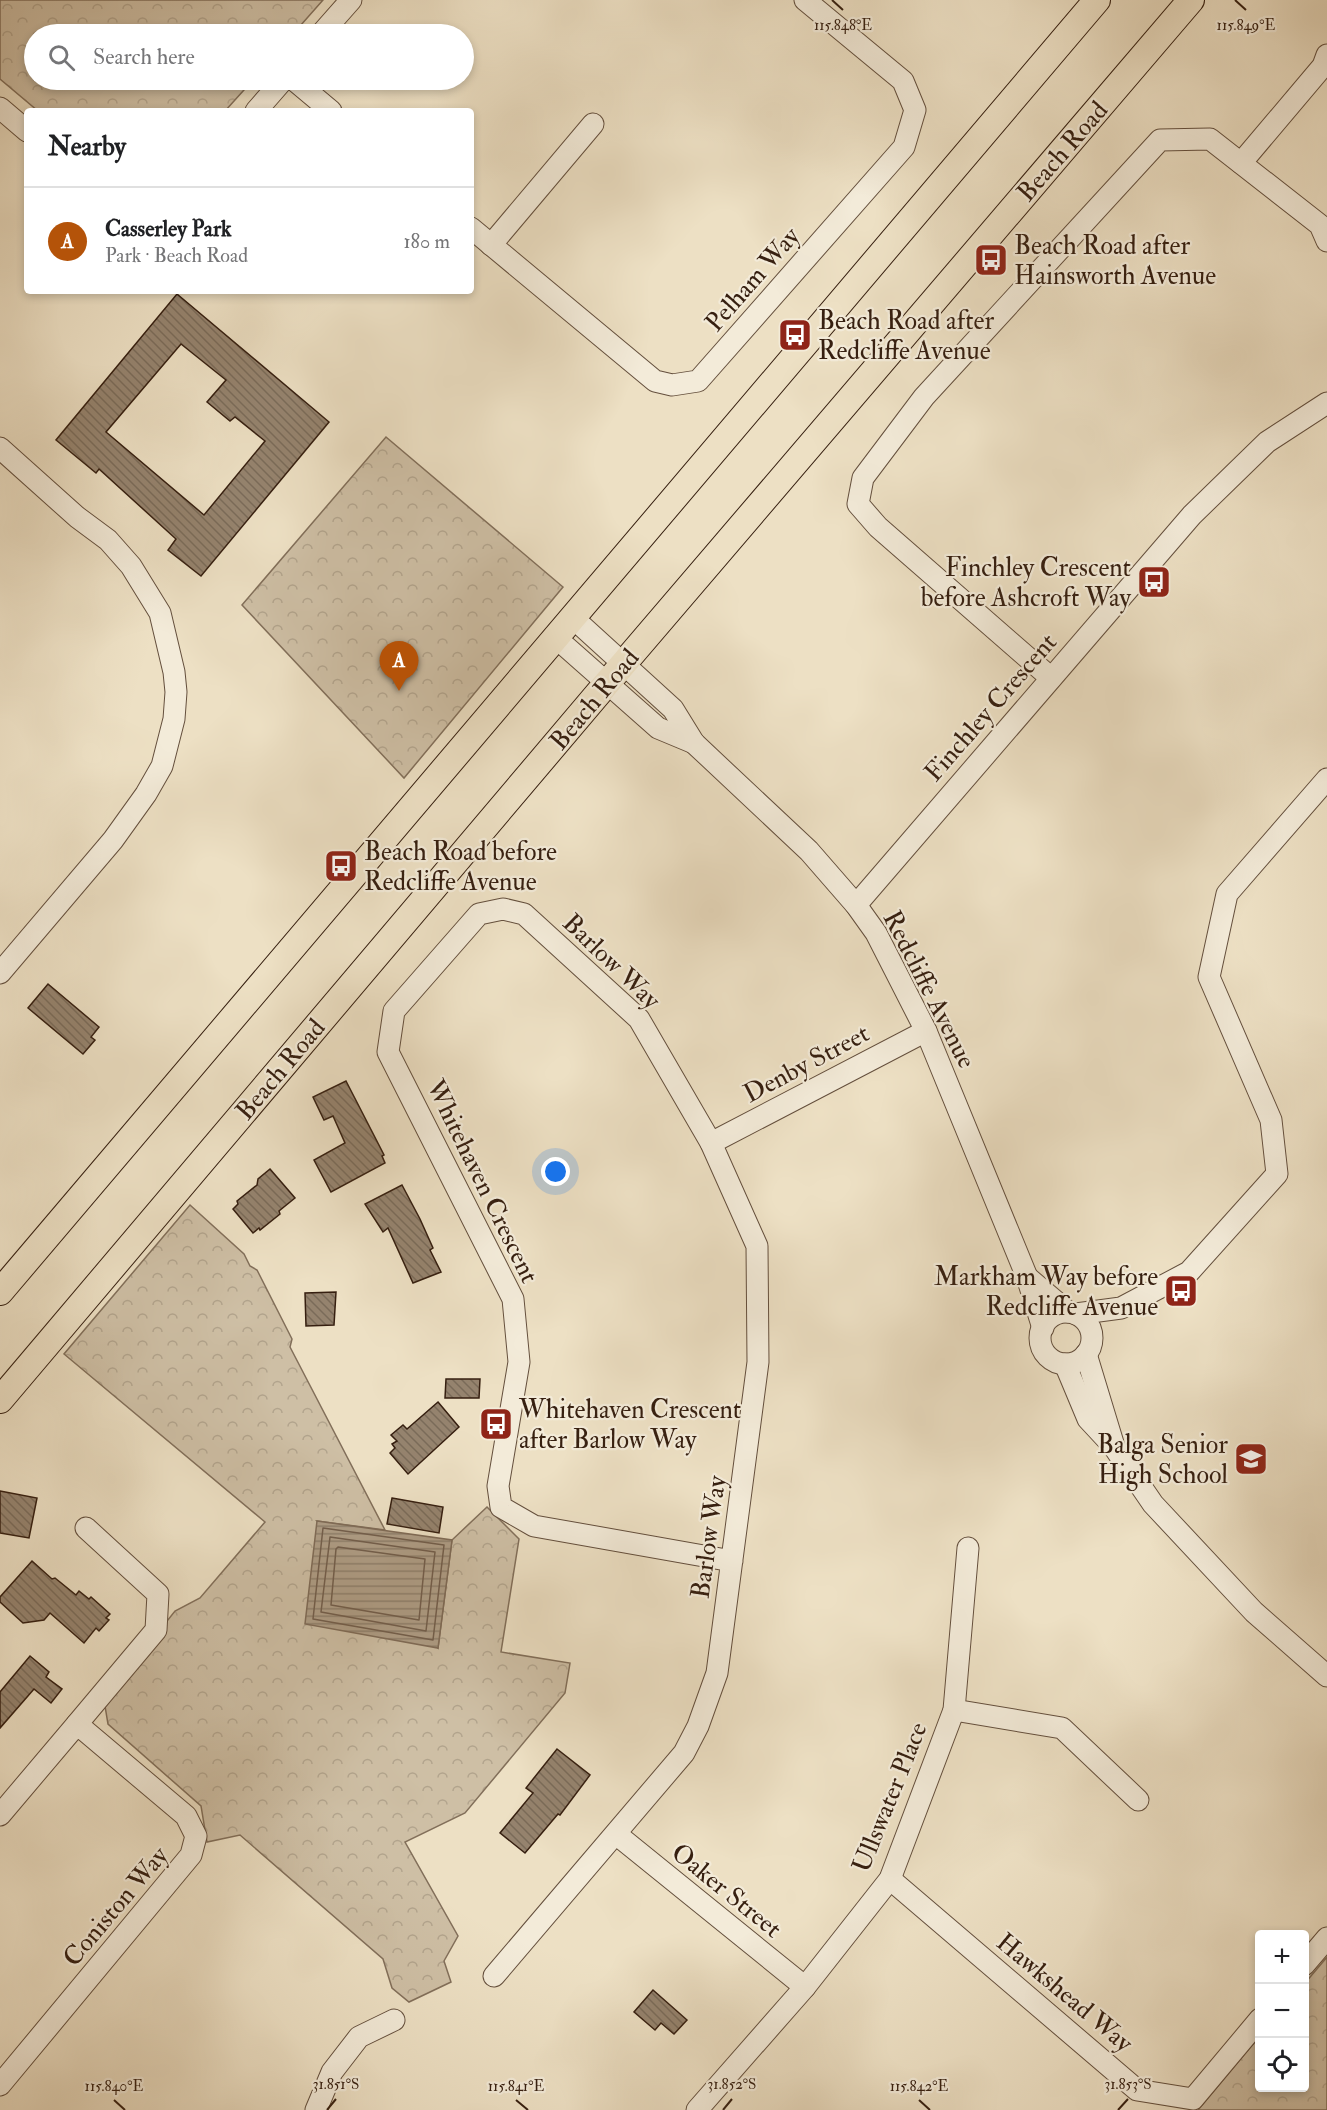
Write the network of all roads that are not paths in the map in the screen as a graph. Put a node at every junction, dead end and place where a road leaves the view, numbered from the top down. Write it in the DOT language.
graph roads {
  1 [pos="351,0"];
  2 [pos="805,0"];
  3 [pos="1097,0"];
  4 [pos="1191,0"];
  5 [pos="1171,12"];
  6 [pos="330,24"];
  7 [pos="1327,55"];
  8 [pos="274,90"];
  9 [pos="306,90"];
  10 [pos="0,108"];
  11 [pos="259,108"];
  12 [pos="327,108"];
  13 [pos="593,124"];
  14 [pos="24,128"];
  15 [pos="1241,163"];
  16 [pos="474,231"];
  17 [pos="1327,241"];
  18 [pos="491,245"];
  19 [pos="1327,403"];
  20 [pos="0,448"];
  21 [pos="572,617"];
  22 [pos="555,637"];
  23 [pos="624,663"];
  24 [pos="1051,678"];
  25 [pos="607,683"];
  26 [pos="694,743"];
  27 [pos="1327,779"];
  28 [pos="856,905"];
  29 [pos="503,909"];
  30 [pos="0,973"];
  31 [pos="926,1031"];
  32 [pos="711,1143"];
  33 [pos="1028,1277"];
  34 [pos="0,1292"];
  35 [pos="1121,1308"];
  36 [pos="1072,1313"];
  37 [pos="1043,1328"];
  38 [pos="1088,1351"];
  39 [pos="1065,1364"];
  40 [pos="0,1400"];
  41 [pos="1114,1447"];
  42 [pos="86,1528"];
  43 [pos="969,1548"];
  44 [pos="732,1561"];
  45 [pos="1327,1676"];
  46 [pos="954,1710"];
  47 [pos="77,1724"];
  48 [pos="1138,1800"];
  49 [pos="0,1815"];
  50 [pos="616,1834"];
  51 [pos="890,1879"];
  52 [pos="1327,1938"];
  53 [pos="1309,1960"];
  54 [pos="494,1976"];
  55 [pos="805,1987"];
  56 [pos="394,2020"];
  57 [pos="1255,2025"];
  58 [pos="0,2085"];
  59 [pos="316,2110"];
  60 [pos="697,2110"];
  1 -- 6 [label="street"];
  2 -- 18 [label="street, Pelham Way"];
  3 -- 21 [label="main road"];
  4 -- 5 [label="main road, Beach Road"];
  5 -- 23 [label="main road, Beach Road"];
  7 -- 15 [label="street"];
  8 -- 11 [label="street"];
  9 -- 12 [label="street"];
  10 -- 14 [label="street"];
  13 -- 18 [label="street"];
  15 -- 17 [label="street"];
  15 -- 24 [label="street"];
  16 -- 18 [label="street, Pelham Way"];
  19 -- 24 [label="street, Finchley Crescent"];
  20 -- 30 [label="street"];
  21 -- 22 [label="main road"];
  21 -- 23 [label="street, Redcliffe Avenue"];
  22 -- 25 [label="street, Redcliffe Avenue"];
  22 -- 34 [label="main road"];
  23 -- 25 [label="main road, Beach Road"];
  23 -- 26 [label="street, Redcliffe Avenue"];
  24 -- 28 [label="street, Finchley Crescent"];
  25 -- 26 [label="street, Redcliffe Avenue"];
  25 -- 40 [label="main road, Beach Road"];
  26 -- 28 [label="street, Redcliffe Avenue"];
  27 -- 35 [label="street"];
  28 -- 31 [label="street, Redcliffe Avenue"];
  29 -- 32 [label="street, Barlow Way"];
  29 -- 44 [label="street, Whitehaven Crescent"];
  31 -- 32 [label="street, Denby Street"];
  31 -- 33 [label="street, Redcliffe Avenue"];
  32 -- 44 [label="street, Barlow Way"];
  33 -- 36 [label="street, Redcliffe Avenue"];
  33 -- 37 [label="street, Redcliffe Avenue"];
  35 -- 36 [label="street"];
  35 -- 38 [label="street"];
  36 -- 37 [label="street"];
  36 -- 38 [label="street"];
  37 -- 39 [label="street"];
  38 -- 39 [label="street"];
  38 -- 41 [label="street"];
  39 -- 41 [label="street"];
  41 -- 45 [label="street"];
  42 -- 47 [label="street"];
  43 -- 46 [label="street, Ullswater Place"];
  44 -- 50 [label="street, Barlow Way"];
  46 -- 48 [label="street"];
  46 -- 51 [label="street, Ullswater Place"];
  47 -- 49 [label="street"];
  47 -- 58 [label="street, Coniston Way"];
  50 -- 54 [label="street, Barlow Way"];
  50 -- 55 [label="street, Oaker Street"];
  51 -- 55 [label="street, Ullswater Place"];
  51 -- 57 [label="street, Hawkshead Way"];
  52 -- 53 [label="street"];
  55 -- 60 [label="street, Ullswater Place"];
  56 -- 59 [label="street"];
}
